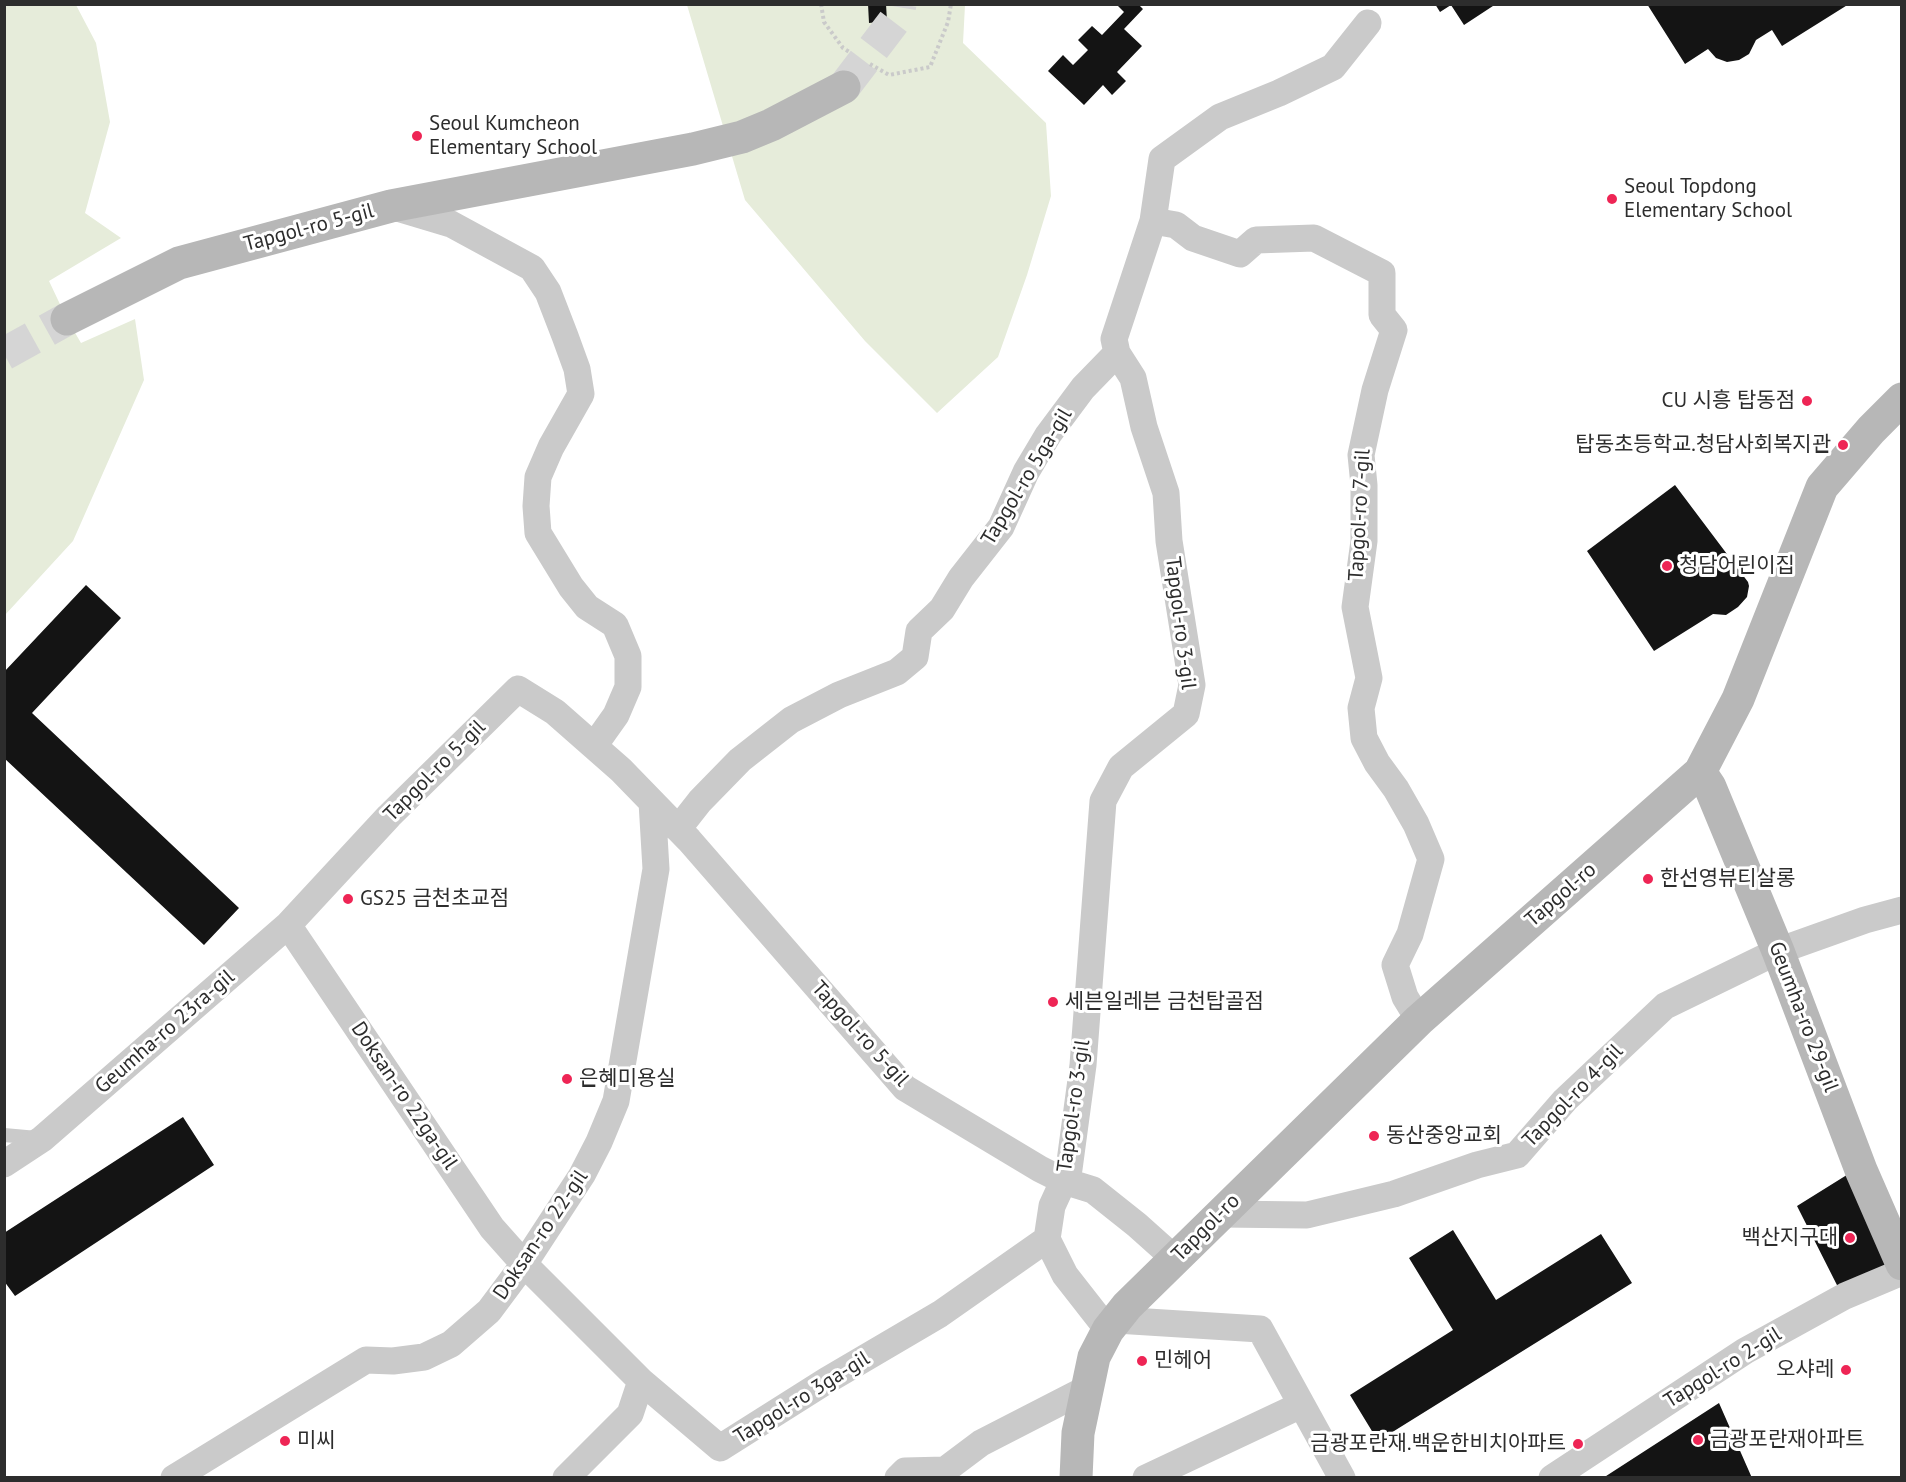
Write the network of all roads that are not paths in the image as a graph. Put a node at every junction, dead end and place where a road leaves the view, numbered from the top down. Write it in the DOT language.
graph roads {
  1 [pos="1368,23"];
  2 [pos="844,87"];
  3 [pos="391,206"];
  4 [pos="1153,220"];
  5 [pos="67,319"];
  6 [pos="1117,353"];
  7 [pos="1902,399"];
  8 [pos="594,746"];
  9 [pos="1700,772"];
  10 [pos="652,802"];
  11 [pos="678,829"];
  12 [pos="1902,910"];
  13 [pos="288,924"];
  14 [pos="1778,951"];
  15 [pos="1419,1020"];
  16 [pos="4,1135"];
  17 [pos="42,1138"];
  18 [pos="4,1164"];
  19 [pos="1064,1181"];
  20 [pos="1221,1214"];
  21 [pos="1047,1239"];
  22 [pos="1175,1259"];
  23 [pos="524,1264"];
  24 [pos="1902,1264"];
  25 [pos="1902,1272"];
  26 [pos="1112,1325"];
  27 [pos="641,1381"];
  28 [pos="1088,1388"];
  29 [pos="1301,1405"];
  30 [pos="1154,1476"];
  31 [pos="174,1478"];
  32 [pos="566,1478"];
  33 [pos="898,1478"];
  34 [pos="1076,1478"];
  35 [pos="1341,1478"];
  36 [pos="1552,1478"];
  1 -- 4 [label="street"];
  2 -- 3 [label="street"];
  3 -- 5 [label="street, Tapgol-ro 5-gil"];
  3 -- 8 [label="street, Tapgol-ro 5-gil"];
  4 -- 6 [label="street"];
  4 -- 15 [label="street, Tapgol-ro 7-gil"];
  6 -- 11 [label="street, Tapgol-ro 5ga-gil"];
  6 -- 19 [label="street, Tapgol-ro 3-gil"];
  7 -- 9 [label="street, Tapgol-ro"];
  8 -- 10 [label="street, Tapgol-ro 5-gil"];
  8 -- 13 [label="street, Tapgol-ro 5-gil"];
  9 -- 14 [label="street, Geumha-ro 29-gil"];
  9 -- 15 [label="street, Tapgol-ro"];
  10 -- 11 [label="street, Tapgol-ro 5-gil"];
  10 -- 23 [label="street, Doksan-ro 22-gil"];
  11 -- 19 [label="street, Tapgol-ro 5-gil"];
  12 -- 14 [label="street, Tapgol-ro 4-gil"];
  13 -- 17 [label="street, Geumha-ro 23ra-gil"];
  13 -- 23 [label="street, Doksan-ro 22ga-gil"];
  14 -- 20 [label="street, Tapgol-ro 4-gil"];
  14 -- 24 [label="street, Geumha-ro 29-gil"];
  15 -- 20 [label="street, Tapgol-ro"];
  16 -- 17 [label="lane"];
  17 -- 18 [label="street, Geumha-ro 23ra-gil"];
  19 -- 21 [label="street, Tapgol-ro 3-gil"];
  19 -- 22 [label="street, Tapgol-ro 5-gil"];
  20 -- 22 [label="street, Tapgol-ro"];
  21 -- 26 [label="street"];
  21 -- 27 [label="street, Tapgol-ro 3ga-gil"];
  22 -- 26 [label="street, Tapgol-ro"];
  23 -- 27 [label="street, Tapgol-ro 3ga-gil"];
  23 -- 31 [label="street, Doksan-ro 22-gil"];
  25 -- 36 [label="street, Tapgol-ro 2-gil"];
  26 -- 28 [label="street, Tapgol-ro"];
  26 -- 29 [label="street"];
  27 -- 32 [label="street"];
  28 -- 33 [label="street"];
  28 -- 34 [label="street, Tapgol-ro"];
  29 -- 30 [label="street"];
  29 -- 35 [label="street"];
}
